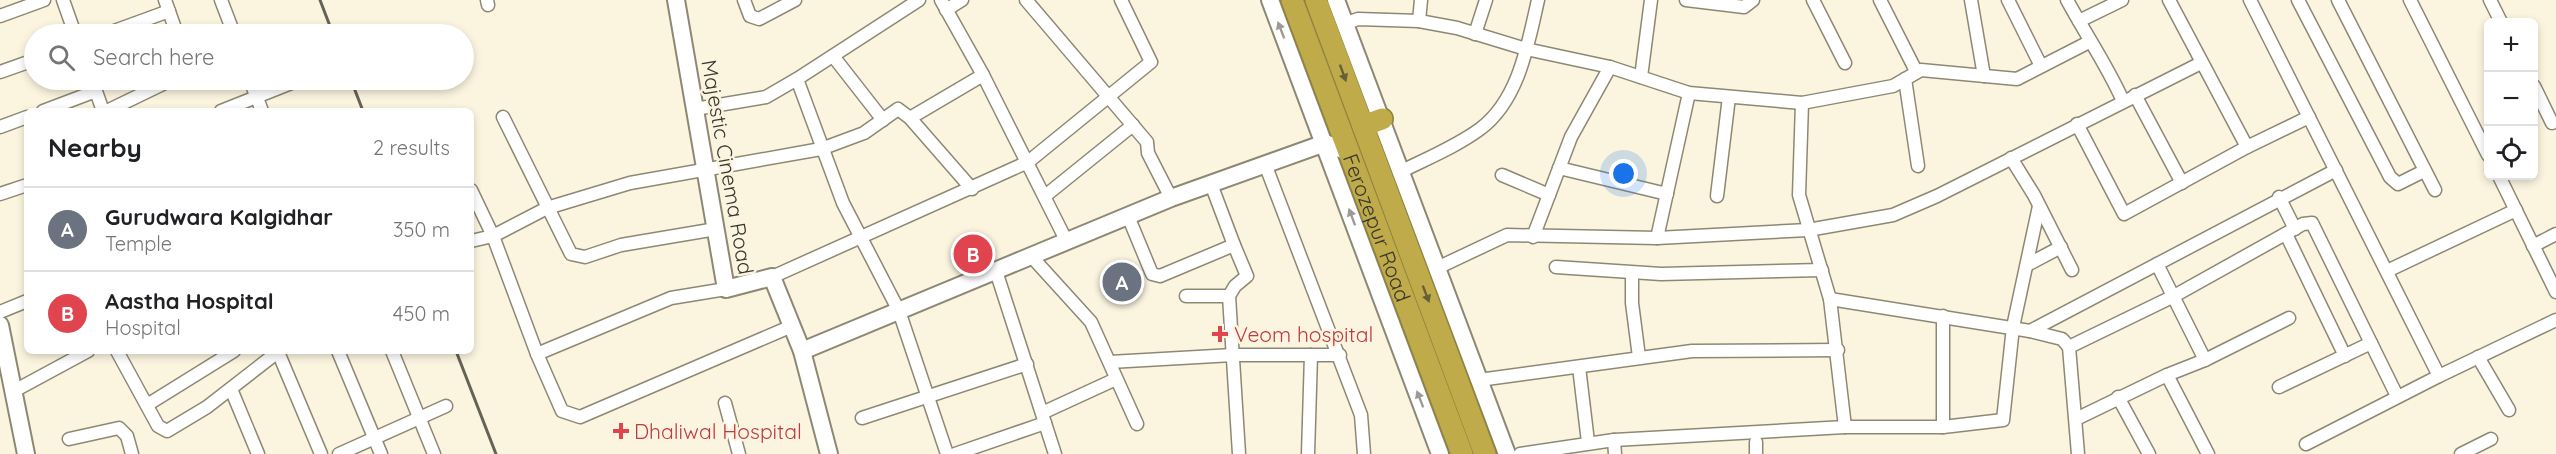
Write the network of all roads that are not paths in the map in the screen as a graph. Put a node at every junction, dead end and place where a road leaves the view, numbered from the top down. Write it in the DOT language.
graph roads {
  1 [pos="44,0"];
  2 [pos="63,0"];
  3 [pos="221,0"];
  4 [pos="676,0"];
  5 [pos="744,0"];
  6 [pos="795,0"];
  7 [pos="918,0"];
  8 [pos="962,0"];
  9 [pos="1026,0"];
  10 [pos="1121,0"];
  11 [pos="1270,0"];
  12 [pos="1292,0"];
  13 [pos="1336,0"];
  14 [pos="1421,0"];
  15 [pos="1486,0"];
  16 [pos="1538,0"];
  17 [pos="1651,0"];
  18 [pos="1688,0"];
  19 [pos="1754,0"];
  20 [pos="1813,0"];
  21 [pos="1880,0"];
  22 [pos="1971,0"];
  23 [pos="2008,0"];
  24 [pos="2067,0"];
  25 [pos="2169,0"];
  26 [pos="2250,0"];
  27 [pos="2298,0"];
  28 [pos="2338,0"];
  29 [pos="2410,0"];
  30 [pos="2490,0"];
  31 [pos="2114,2"];
  32 [pos="167,5"];
  33 [pos="943,5"];
  34 [pos="1319,9"];
  35 [pos="0,16"];
  36 [pos="2499,18"];
  37 [pos="1419,21"];
  38 [pos="2079,21"];
  39 [pos="71,24"];
  40 [pos="127,24"];
  41 [pos="174,24"];
  42 [pos="230,24"];
  43 [pos="1344,24"];
  44 [pos="1475,34"];
  45 [pos="2089,42"];
  46 [pos="1526,49"];
  47 [pos="832,56"];
  48 [pos="1845,63"];
  49 [pos="2201,63"];
  50 [pos="24,64"];
  51 [pos="2041,66"];
  52 [pos="1610,67"];
  53 [pos="1916,71"];
  54 [pos="0,72"];
  55 [pos="983,75"];
  56 [pos="1983,76"];
  57 [pos="1641,77"];
  58 [pos="1905,79"];
  59 [pos="797,80"];
  60 [pos="84,90"];
  61 [pos="96,90"];
  62 [pos="150,90"];
  63 [pos="254,90"];
  64 [pos="273,90"];
  65 [pos="1689,93"];
  66 [pos="2538,94"];
  67 [pos="2135,95"];
  68 [pos="1109,96"];
  69 [pos="256,97"];
  70 [pos="1729,97"];
  71 [pos="2123,101"];
  72 [pos="1802,103"];
  73 [pos="49,108"];
  74 [pos="104,108"];
  75 [pos="111,108"];
  76 [pos="228,108"];
  77 [pos="261,108"];
  78 [pos="695,109"];
  79 [pos="503,117"];
  80 [pos="2309,117"];
  81 [pos="24,118"];
  82 [pos="910,118"];
  83 [pos="883,120"];
  84 [pos="1372,122"];
  85 [pos="2553,123"];
  86 [pos="2077,124"];
  87 [pos="1133,125"];
  88 [pos="0,128"];
  89 [pos="1325,143"];
  90 [pos="2247,147"];
  91 [pos="2484,147"];
  92 [pos="821,149"];
  93 [pos="1348,152"];
  94 [pos="2011,158"];
  95 [pos="1028,162"];
  96 [pos="1265,164"];
  97 [pos="1918,166"];
  98 [pos="705,168"];
  99 [pos="1559,168"];
  100 [pos="2336,170"];
  101 [pos="1402,171"];
  102 [pos="2424,171"];
  103 [pos="1502,175"];
  104 [pos="2501,180"];
  105 [pos="2182,183"];
  106 [pos="1211,184"];
  107 [pos="24,186"];
  108 [pos="972,189"];
  109 [pos="2435,190"];
  110 [pos="0,194"];
  111 [pos="1667,194"];
  112 [pos="1549,195"];
  113 [pos="474,196"];
  114 [pos="1045,196"];
  115 [pos="1717,196"];
  116 [pos="1171,198"];
  117 [pos="2278,198"];
  118 [pos="2039,206"];
  119 [pos="547,208"];
  120 [pos="2516,210"];
  121 [pos="1128,216"];
  122 [pos="716,229"];
  123 [pos="1808,230"];
  124 [pos="2290,232"];
  125 [pos="2556,234"];
  126 [pos="493,236"];
  127 [pos="860,237"];
  128 [pos="1533,237"];
  129 [pos="1657,238"];
  130 [pos="474,240"];
  131 [pos="1067,242"];
  132 [pos="1395,242"];
  133 [pos="1234,245"];
  134 [pos="2534,246"];
  135 [pos="2061,247"];
  136 [pos="1031,256"];
  137 [pos="2157,264"];
  138 [pos="2027,265"];
  139 [pos="1556,267"];
  140 [pos="1437,268"];
  141 [pos="1822,270"];
  142 [pos="2072,270"];
  143 [pos="996,271"];
  144 [pos="2387,271"];
  145 [pos="1632,273"];
  146 [pos="772,277"];
  147 [pos="726,289"];
  148 [pos="2556,292"];
  149 [pos="1186,296"];
  150 [pos="1229,296"];
  151 [pos="2174,296"];
  152 [pos="1830,298"];
  153 [pos="24,302"];
  154 [pos="899,311"];
  155 [pos="0,312"];
  156 [pos="1943,316"];
  157 [pos="2289,318"];
  158 [pos="2556,320"];
  159 [pos="0,325"];
  160 [pos="792,326"];
  161 [pos="2013,327"];
  162 [pos="2030,330"];
  163 [pos="2371,343"];
  164 [pos="2069,348"];
  165 [pos="1838,350"];
  166 [pos="802,351"];
  167 [pos="82,354"];
  168 [pos="119,354"];
  169 [pos="229,354"];
  170 [pos="276,354"];
  171 [pos="280,354"];
  172 [pos="339,354"];
  173 [pos="393,354"];
  174 [pos="537,354"];
  175 [pos="1233,355"];
  176 [pos="1311,355"];
  177 [pos="1340,356"];
  178 [pos="2344,356"];
  179 [pos="1639,357"];
  180 [pos="2478,357"];
  181 [pos="2205,360"];
  182 [pos="4,361"];
  183 [pos="1110,362"];
  184 [pos="1027,364"];
  185 [pos="1579,367"];
  186 [pos="2167,375"];
  187 [pos="2439,376"];
  188 [pos="1116,379"];
  189 [pos="1479,380"];
  190 [pos="2278,387"];
  191 [pos="231,389"];
  192 [pos="14,391"];
  193 [pos="927,396"];
  194 [pos="2397,396"];
  195 [pos="2118,397"];
  196 [pos="725,403"];
  197 [pos="147,405"];
  198 [pos="446,406"];
  199 [pos="2509,410"];
  200 [pos="862,418"];
  201 [pos="1043,418"];
  202 [pos="2076,419"];
  203 [pos="420,420"];
  204 [pos="1137,424"];
  205 [pos="1845,427"];
  206 [pos="1943,427"];
  207 [pos="375,439"];
  208 [pos="2492,439"];
  209 [pos="69,440"];
  210 [pos="1614,440"];
  211 [pos="1588,442"];
  212 [pos="2306,444"];
  213 [pos="26,454"];
  214 [pos="132,454"];
  215 [pos="258,454"];
  216 [pos="321,454"];
  217 [pos="339,454"];
  218 [pos="381,454"];
  219 [pos="434,454"];
  220 [pos="739,454"];
  221 [pos="829,454"];
  222 [pos="947,454"];
  223 [pos="955,454"];
  224 [pos="1055,454"];
  225 [pos="1239,454"];
  226 [pos="1308,454"];
  227 [pos="1364,454"];
  228 [pos="1440,454"];
  229 [pos="1462,454"];
  230 [pos="1485,454"];
  231 [pos="1507,454"];
  232 [pos="1520,454"];
  233 [pos="1615,454"];
  234 [pos="2078,454"];
  235 [pos="2149,454"];
  236 [pos="2208,454"];
  237 [pos="2461,454"];
  1 -- 35 [label="street"];
  2 -- 39 [label="street"];
  3 -- 42 [label="street"];
  4 -- 78 [label="street, Majestic Cinema Road"];
  5 -- 6 [label="street"];
  7 -- 47 [label="street"];
  8 -- 33 [label="street"];
  9 -- 68 [label="street"];
  10 -- 68 [label="street"];
  89 -- 11 [label="street, one-way"];
  12 -- 93 [label="highway, Ferozepur Road"];
  13 -- 43 [label="street"];
  14 -- 37 [label="street"];
  15 -- 44 [label="street"];
  16 -- 46 [label="street"];
  17 -- 57 [label="street"];
  18 -- 19 [label="street"];
  20 -- 48 [label="street"];
  21 -- 53 [label="street"];
  22 -- 56 [label="street"];
  23 -- 51 [label="street"];
  24 -- 38 [label="street"];
  25 -- 49 [label="street"];
  26 -- 80 [label="street"];
  27 -- 102 [label="street"];
  28 -- 102 [label="street"];
  29 -- 91 [label="street"];
  30 -- 36 [label="street"];
  31 -- 38 [label="street"];
  32 -- 40 [label="street"];
  32 -- 41 [label="street"];
  33 -- 55 [label="street"];
  34 -- 84 [label="highway, Ferozepur Road, one-way"];
  37 -- 43 [label="street"];
  37 -- 44 [label="street"];
  38 -- 45 [label="street"];
  43 -- 84 [label="street"];
  44 -- 46 [label="street"];
  45 -- 51 [label="street"];
  45 -- 71 [label="street"];
  46 -- 52 [label="street"];
  46 -- 101 [label="street"];
  47 -- 59 [label="street"];
  47 -- 83 [label="street"];
  49 -- 67 [label="street"];
  49 -- 90 [label="street"];
  50 -- 54 [label="street"];
  51 -- 56 [label="street"];
  52 -- 57 [label="street"];
  52 -- 99 [label="street"];
  53 -- 56 [label="street"];
  53 -- 58 [label="street"];
  55 -- 82 [label="street"];
  55 -- 95 [label="street"];
  57 -- 65 [label="street"];
  58 -- 72 [label="street"];
  58 -- 97 [label="street"];
  59 -- 78 [label="street"];
  59 -- 92 [label="street"];
  60 -- 73 [label="street"];
  61 -- 74 [label="street"];
  62 -- 75 [label="street"];
  63 -- 69 [label="street"];
  64 -- 69 [label="street"];
  65 -- 70 [label="street"];
  65 -- 111 [label="street"];
  66 -- 85 [label="street"];
  67 -- 71 [label="street"];
  67 -- 105 [label="street"];
  68 -- 87 [label="street"];
  68 -- 95 [label="street"];
  69 -- 76 [label="street"];
  69 -- 77 [label="street"];
  70 -- 72 [label="street"];
  70 -- 115 [label="street"];
  71 -- 86 [label="street"];
  72 -- 123 [label="street"];
  78 -- 98 [label="street, Majestic Cinema Road"];
  79 -- 119 [label="street"];
  80 -- 90 [label="street"];
  80 -- 100 [label="street"];
  81 -- 88 [label="street"];
  82 -- 83 [label="street"];
  82 -- 108 [label="street"];
  83 -- 92 [label="street"];
  84 -- 101 [label="street"];
  84 -- 132 [label="highway, Ferozepur Road"];
  86 -- 94 [label="street"];
  86 -- 105 [label="street"];
  87 -- 114 [label="street"];
  87 -- 116 [label="street"];
  89 -- 93 [label="street"];
  89 -- 96 [label="street"];
  228 -- 89 [label="street, one-way"];
  90 -- 105 [label="street"];
  92 -- 98 [label="street"];
  92 -- 127 [label="street"];
  93 -- 132 [label="highway, Ferozepur Road"];
  94 -- 118 [label="street"];
  94 -- 123 [label="street"];
  95 -- 108 [label="street"];
  95 -- 114 [label="street"];
  96 -- 106 [label="street"];
  96 -- 177 [label="street"];
  98 -- 119 [label="street"];
  98 -- 122 [label="street, Majestic Cinema Road"];
  99 -- 111 [label="street"];
  99 -- 112 [label="street"];
  100 -- 117 [label="street"];
  100 -- 144 [label="street"];
  101 -- 140 [label="street"];
  102 -- 109 [label="street"];
  103 -- 112 [label="street"];
  104 -- 120 [label="street"];
  106 -- 116 [label="street"];
  106 -- 133 [label="street"];
  107 -- 110 [label="street"];
  108 -- 127 [label="street"];
  111 -- 129 [label="street"];
  112 -- 128 [label="street"];
  113 -- 126 [label="street"];
  114 -- 131 [label="street"];
  116 -- 121 [label="street"];
  117 -- 124 [label="street"];
  117 -- 137 [label="street"];
  118 -- 135 [label="street"];
  118 -- 138 [label="street"];
  119 -- 122 [label="street"];
  119 -- 126 [label="street"];
  120 -- 134 [label="street"];
  120 -- 144 [label="street"];
  121 -- 131 [label="street"];
  121 -- 133 [label="street"];
  122 -- 147 [label="street, Majestic Cinema Road"];
  123 -- 129 [label="street"];
  123 -- 141 [label="street"];
  124 -- 151 [label="street"];
  124 -- 163 [label="street"];
  124 -- 178 [label="street"];
  125 -- 134 [label="street"];
  126 -- 130 [label="street"];
  126 -- 174 [label="street"];
  127 -- 146 [label="street"];
  127 -- 154 [label="street"];
  128 -- 129 [label="street"];
  128 -- 140 [label="street"];
  131 -- 136 [label="street"];
  132 -- 229 [label="highway, Ferozepur Road"];
  132 -- 230 [label="highway, Ferozepur Road, one-way"];
  133 -- 150 [label="street"];
  134 -- 148 [label="street"];
  135 -- 138 [label="street"];
  135 -- 142 [label="street"];
  136 -- 143 [label="street"];
  136 -- 183 [label="street"];
  137 -- 151 [label="street"];
  137 -- 162 [label="street"];
  138 -- 161 [label="street"];
  139 -- 145 [label="street"];
  140 -- 189 [label="street"];
  141 -- 145 [label="street"];
  141 -- 152 [label="street"];
  143 -- 154 [label="street"];
  143 -- 184 [label="street"];
  144 -- 187 [label="street"];
  145 -- 179 [label="street"];
  146 -- 147 [label="street, Majestic Cinema Road"];
  146 -- 160 [label="street, Majestic Cinema Road"];
  147 -- 174 [label="street"];
  149 -- 150 [label="street"];
  150 -- 175 [label="street"];
  151 -- 164 [label="street"];
  151 -- 181 [label="street"];
  152 -- 156 [label="street"];
  152 -- 165 [label="street"];
  153 -- 155 [label="street"];
  154 -- 166 [label="street"];
  154 -- 193 [label="street"];
  156 -- 161 [label="street"];
  156 -- 206 [label="street"];
  157 -- 181 [label="street"];
  158 -- 180 [label="street"];
  159 -- 182 [label="street"];
  160 -- 166 [label="street, Majestic Cinema Road"];
  160 -- 174 [label="street"];
  161 -- 162 [label="street"];
  161 -- 206 [label="street"];
  162 -- 164 [label="street"];
  163 -- 178 [label="street"];
  163 -- 194 [label="street"];
  164 -- 202 [label="street"];
  165 -- 179 [label="street"];
  165 -- 205 [label="street"];
  166 -- 221 [label="street, Majestic Cinema Road"];
  167 -- 192 [label="street"];
  168 -- 197 [label="street"];
  169 -- 197 [label="street"];
  170 -- 191 [label="street"];
  171 -- 216 [label="street"];
  172 -- 207 [label="street"];
  173 -- 203 [label="street"];
  175 -- 176 [label="street"];
  175 -- 183 [label="street"];
  175 -- 225 [label="street"];
  176 -- 177 [label="street"];
  176 -- 226 [label="street"];
  177 -- 227 [label="street"];
  178 -- 190 [label="street"];
  179 -- 185 [label="street"];
  180 -- 187 [label="street"];
  180 -- 199 [label="street"];
  181 -- 186 [label="street"];
  182 -- 192 [label="street"];
  183 -- 188 [label="street"];
  184 -- 193 [label="street"];
  184 -- 201 [label="street"];
  185 -- 189 [label="street"];
  185 -- 211 [label="street"];
  186 -- 195 [label="street"];
  186 -- 236 [label="street"];
  187 -- 194 [label="street"];
  188 -- 201 [label="street"];
  188 -- 204 [label="street"];
  189 -- 231 [label="street"];
  191 -- 197 [label="street"];
  191 -- 215 [label="street"];
  192 -- 213 [label="street"];
  193 -- 200 [label="street"];
  193 -- 222 [label="street"];
  194 -- 212 [label="street"];
  195 -- 202 [label="street"];
  195 -- 235 [label="street"];
  196 -- 220 [label="street"];
  198 -- 203 [label="street"];
  201 -- 223 [label="street"];
  201 -- 224 [label="street"];
  202 -- 234 [label="street"];
  203 -- 207 [label="street"];
  203 -- 219 [label="street"];
  205 -- 206 [label="street"];
  205 -- 210 [label="street"];
  207 -- 217 [label="street"];
  207 -- 218 [label="street"];
  208 -- 237 [label="street"];
  209 -- 214 [label="street"];
  210 -- 211 [label="street"];
  210 -- 233 [label="street"];
  211 -- 232 [label="street"];
}
